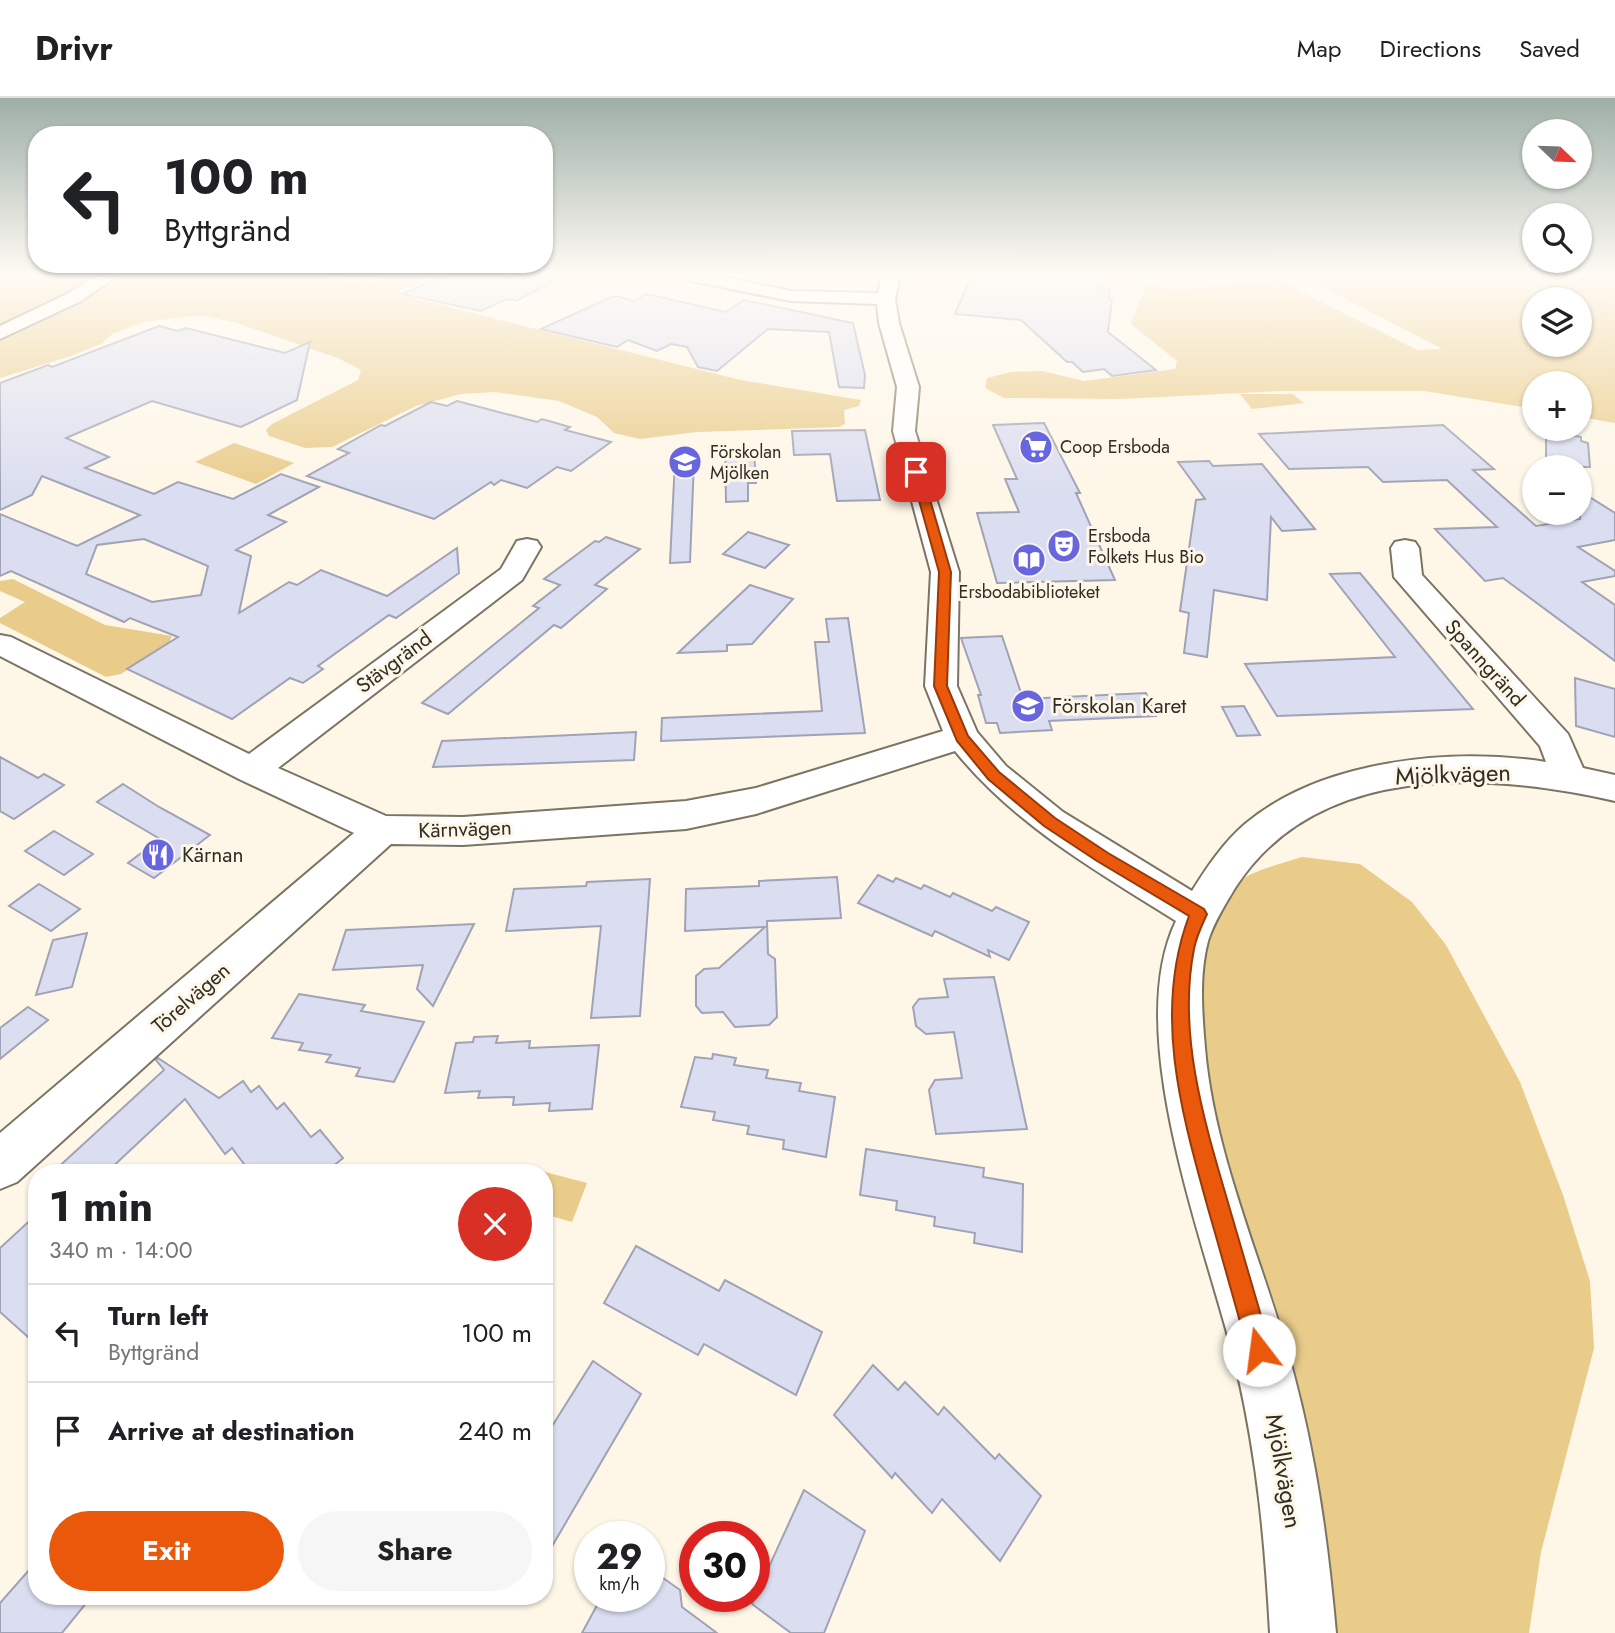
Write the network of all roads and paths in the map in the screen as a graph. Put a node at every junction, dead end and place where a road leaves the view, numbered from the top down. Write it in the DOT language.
graph roads {
  1 [pos="896,348"];
  2 [pos="527,547"];
  3 [pos="1405,548"];
  4 [pos="0,644"];
  5 [pos="962,737"];
  6 [pos="251,770"];
  7 [pos="1569,777"];
  8 [pos="1615,788"];
  9 [pos="382,830"];
  10 [pos="1198,914"];
  11 [pos="0,1165"];
  12 [pos="1303,1633"];
  1 -- 5 [label="street"];
  2 -- 6 [label="street, Stävgränd"];
  3 -- 7 [label="street, Spanngränd"];
  4 -- 6 [label="street, Kärnvägen"];
  5 -- 9 [label="street, Kärnvägen"];
  5 -- 10 [label="street"];
  6 -- 9 [label="street, Kärnvägen"];
  7 -- 8 [label="street, Mjölkvägen"];
  7 -- 10 [label="street, Mjölkvägen"];
  9 -- 11 [label="street, Törelvägen"];
  10 -- 12 [label="street, Mjölkvägen"];
}
